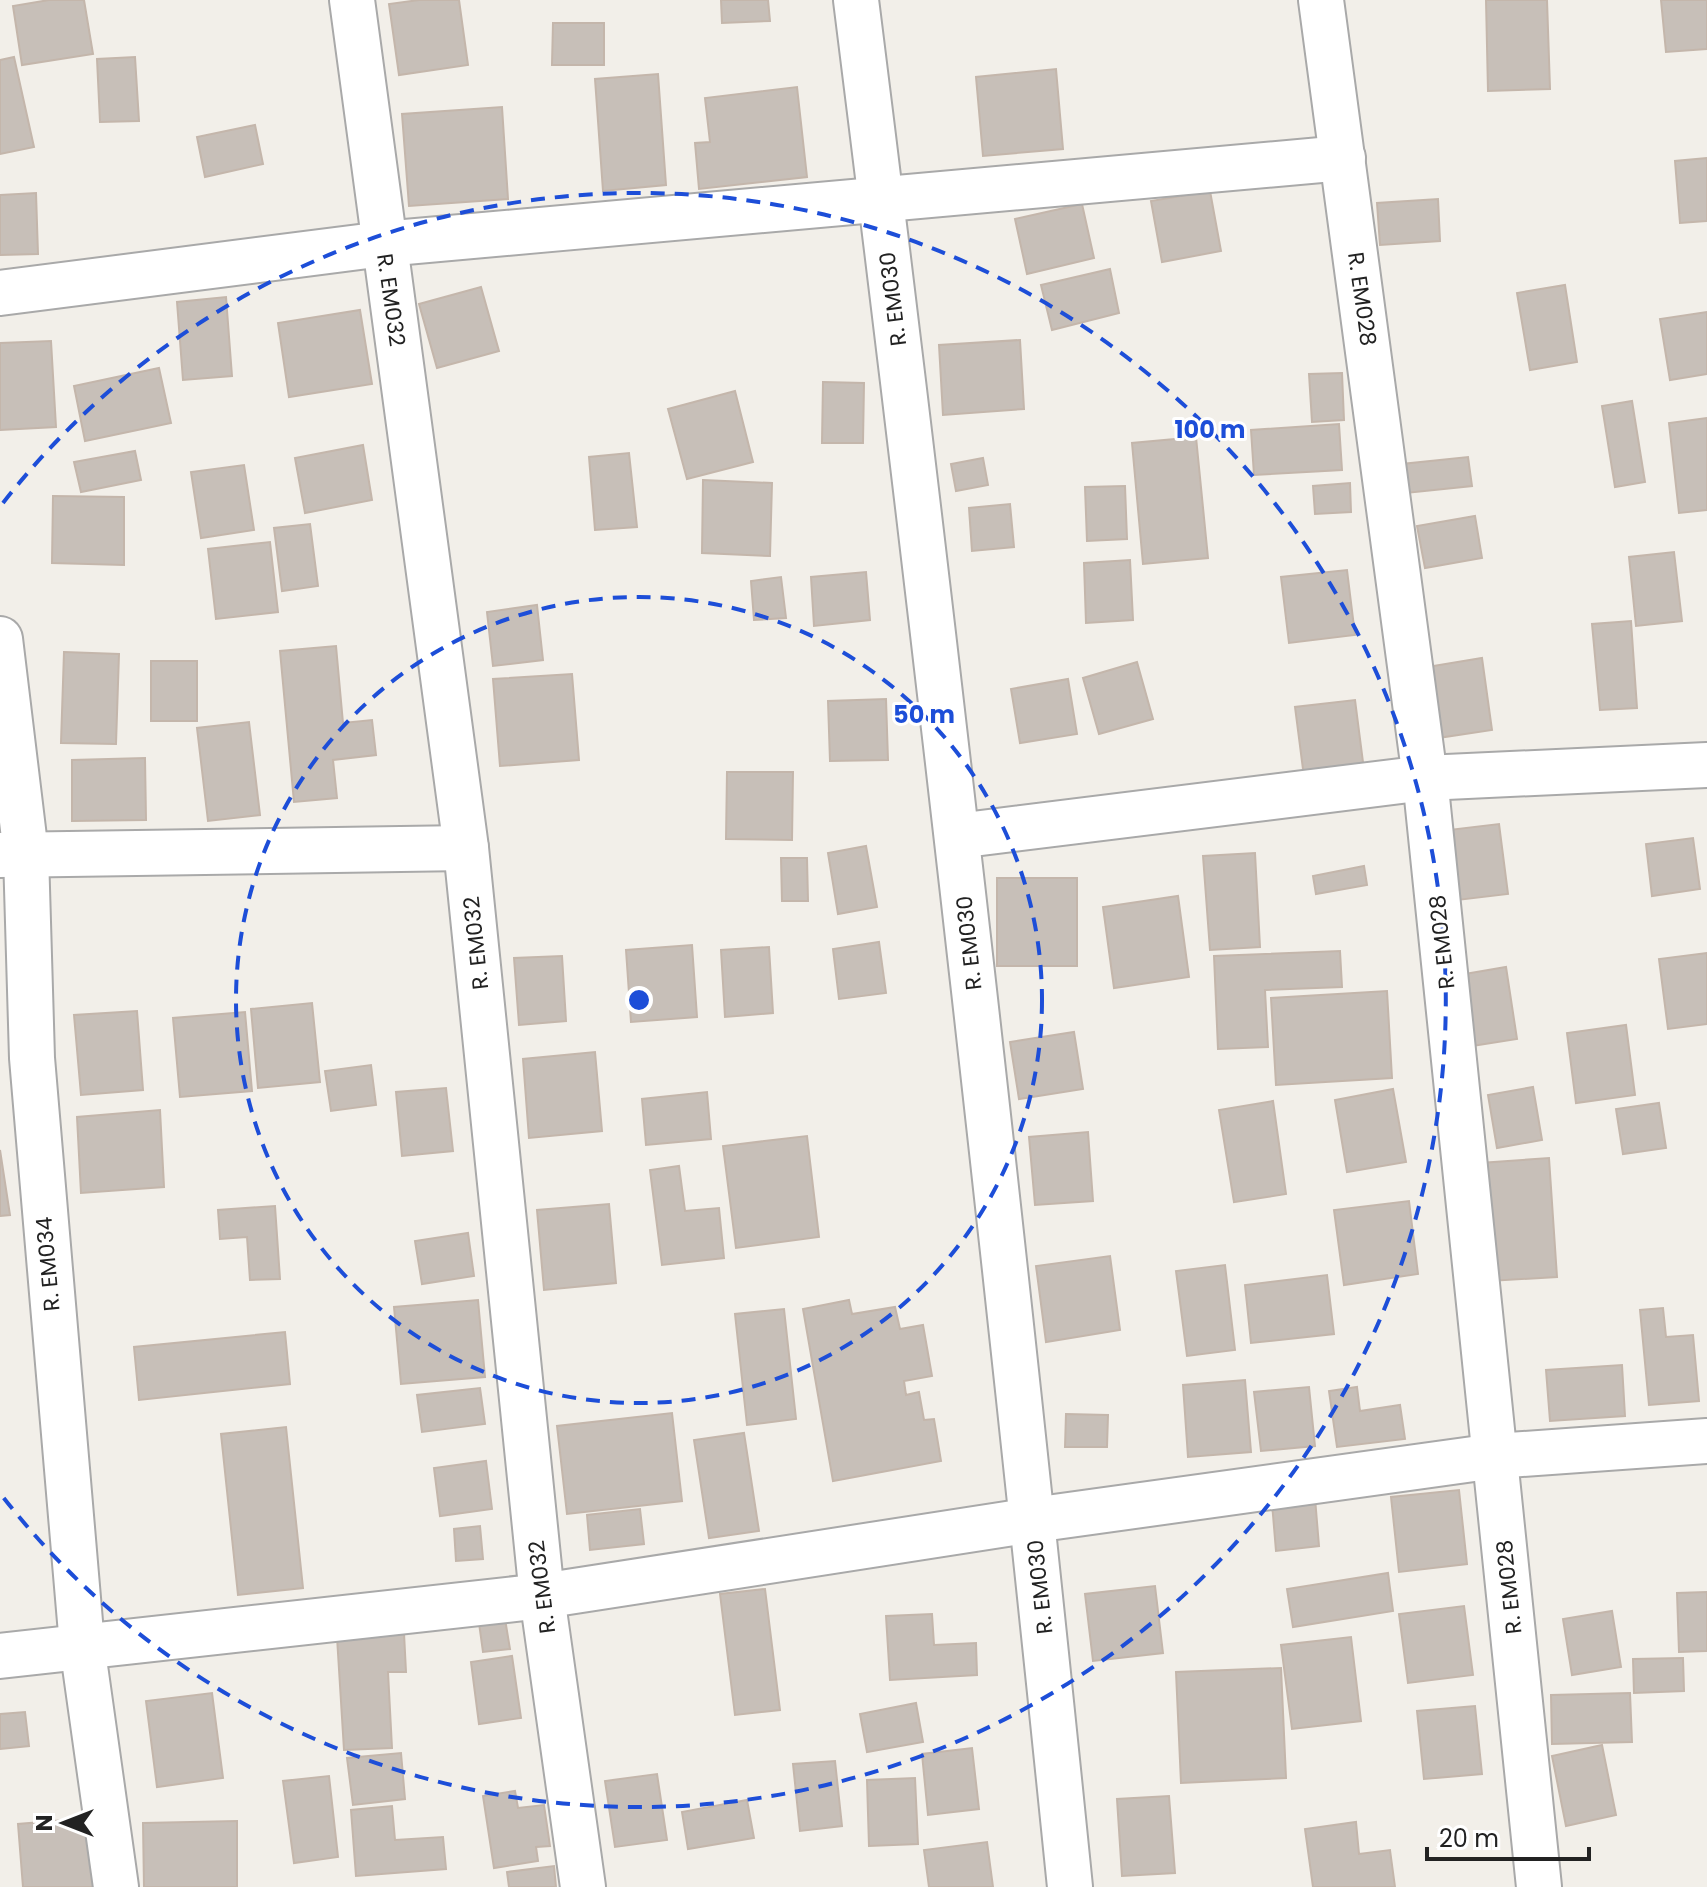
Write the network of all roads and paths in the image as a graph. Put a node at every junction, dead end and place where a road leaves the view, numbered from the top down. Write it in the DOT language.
graph roads {
  1 [pos="352,0"];
  2 [pos="856,0"];
  3 [pos="1321,0"];
  4 [pos="1343,158"];
  5 [pos="881,200"];
  6 [pos="383,244"];
  7 [pos="0,293"];
  8 [pos="0,639"];
  9 [pos="1707,765"];
  10 [pos="1425,778"];
  11 [pos="957,836"];
  12 [pos="466,848"];
  13 [pos="13,854"];
  14 [pos="1707,1441"];
  15 [pos="1495,1456"];
  16 [pos="1033,1520"];
  17 [pos="542,1596"];
  18 [pos="82,1645"];
  19 [pos="0,1656"];
  20 [pos="116,1887"];
  21 [pos="583,1887"];
  22 [pos="1070,1887"];
  23 [pos="1539,1887"];
  1 -- 6 [label="street, R. EM032"];
  2 -- 5 [label="street, R. EM030"];
  3 -- 4 [label="street, R. EM028"];
  4 -- 5 [label="street"];
  4 -- 10 [label="street, R. EM028"];
  5 -- 6 [label="street"];
  5 -- 11 [label="street, R. EM030"];
  6 -- 7 [label="street"];
  6 -- 12 [label="street, R. EM032"];
  8 -- 13 [label="street, R. EM034"];
  9 -- 10 [label="street"];
  10 -- 11 [label="street"];
  10 -- 15 [label="street, R. EM028"];
  11 -- 16 [label="street, R. EM030"];
  12 -- 13 [label="street"];
  12 -- 17 [label="street, R. EM032"];
  13 -- 18 [label="street, R. EM034"];
  14 -- 15 [label="street"];
  15 -- 16 [label="street"];
  15 -- 23 [label="street, R. EM028"];
  16 -- 17 [label="street"];
  16 -- 22 [label="street, R. EM030"];
  17 -- 18 [label="street"];
  17 -- 21 [label="street, R. EM032"];
  18 -- 19 [label="street"];
  18 -- 20 [label="street, R. EM034"];
}
